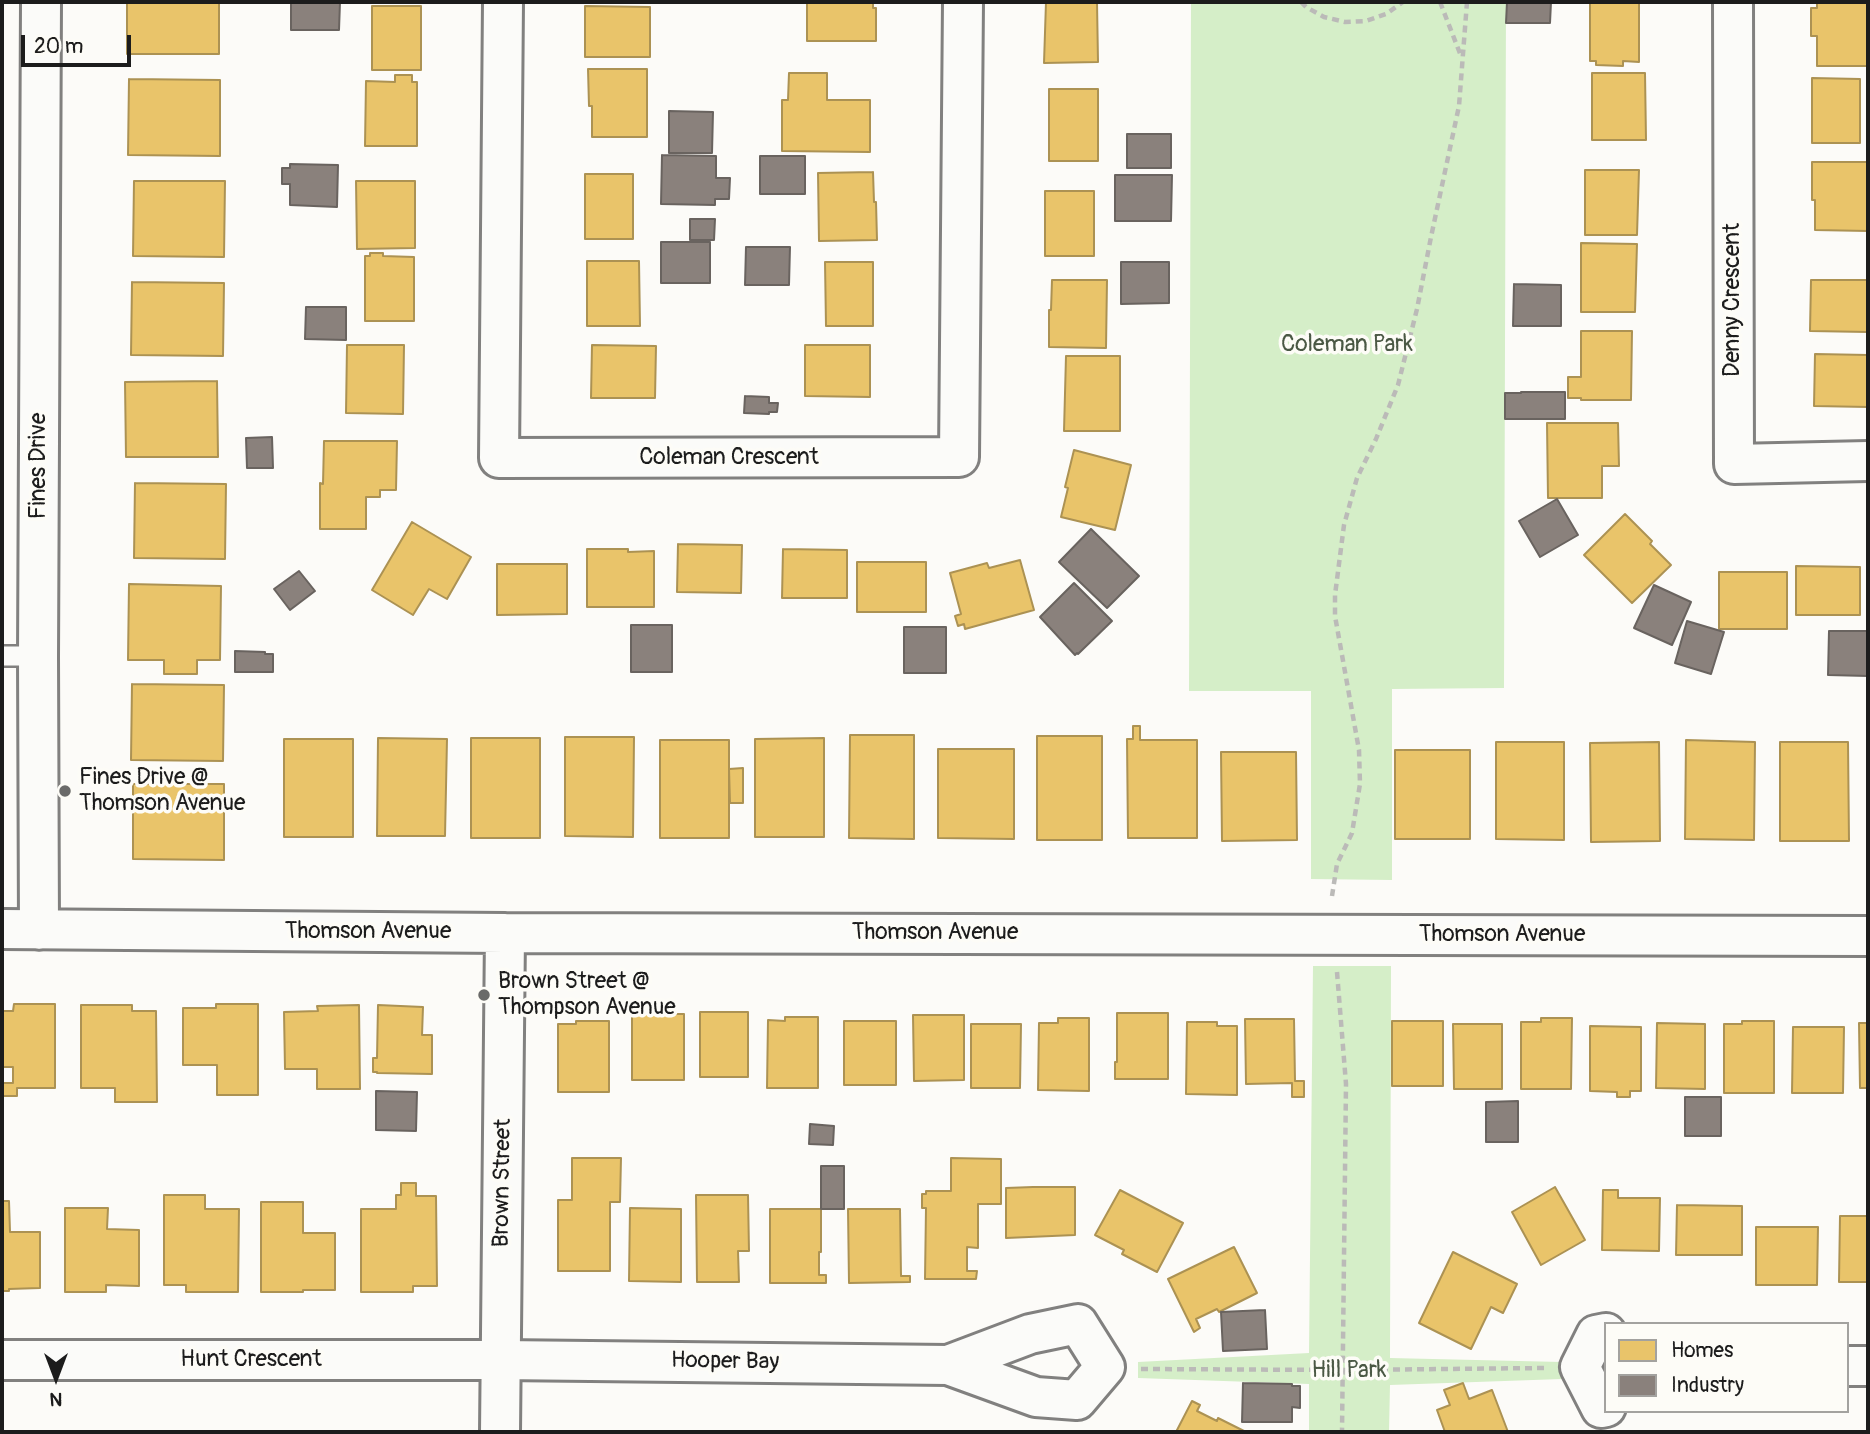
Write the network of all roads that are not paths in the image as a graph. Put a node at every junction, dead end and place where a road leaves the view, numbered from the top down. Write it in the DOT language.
graph roads {
  1 [pos="41,2"];
  2 [pos="503,2"];
  3 [pos="963,2"];
  4 [pos="1732,2"];
  5 [pos="1868,461"];
  6 [pos="20,656"];
  7 [pos="20,930"];
  8 [pos="505,933"];
  9 [pos="1868,936"];
  10 [pos="1604,1333"];
  11 [pos="2,1360"];
  12 [pos="501,1360"];
  13 [pos="948,1365"];
  14 [pos="1849,1366"];
  15 [pos="1868,1366"];
  16 [pos="1604,1407"];
  17 [pos="500,1432"];
  1 -- 6 [label="street, Fines Drive"];
  2 -- 3 [label="street, Coleman Crescent"];
  4 -- 5 [label="street, Denny Crescent"];
  6 -- 7 [label="street, Fines Drive"];
  7 -- 8 [label="street, Thomson Avenue"];
  8 -- 9 [label="street, Thomson Avenue"];
  8 -- 12 [label="street, Brown Street"];
  10 -- 16 [label="street"];
  11 -- 12 [label="street, Hunt Crescent"];
  12 -- 13 [label="street, Hooper Bay"];
  12 -- 17 [label="street, Brown Street"];
  13 -- 13 [label="street, Hooper Bay"];
  14 -- 15 [label="street"];
}
